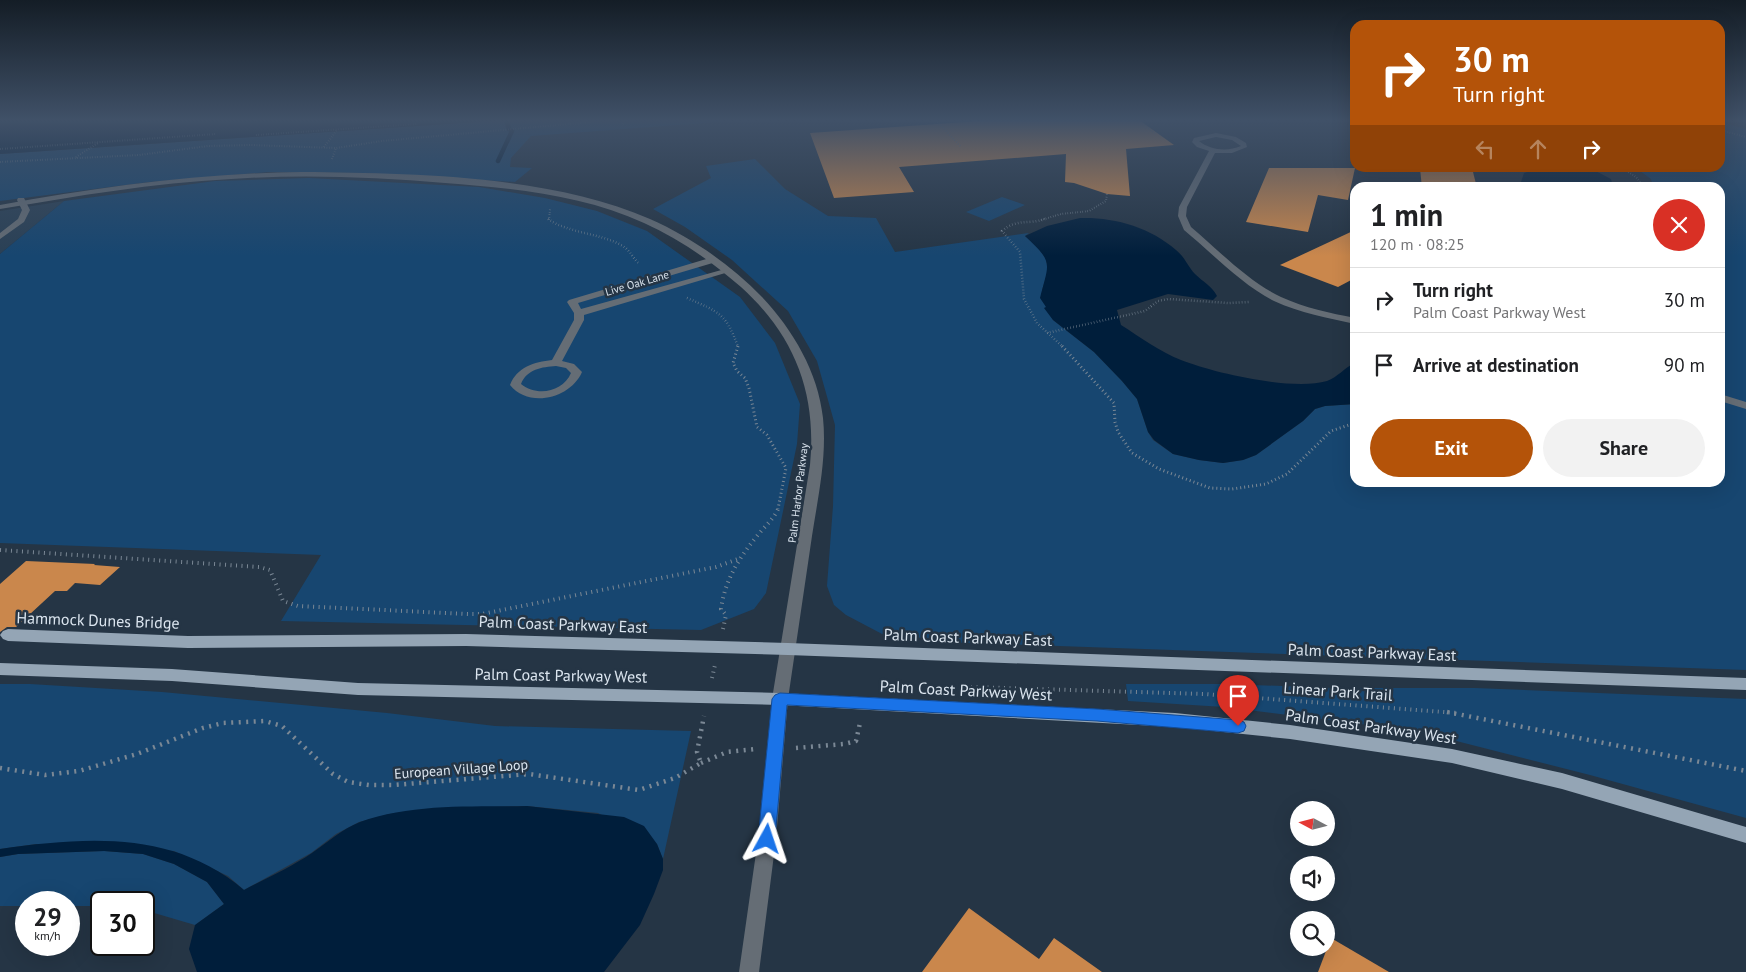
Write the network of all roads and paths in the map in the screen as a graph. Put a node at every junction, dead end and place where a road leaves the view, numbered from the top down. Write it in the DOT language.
graph roads {
  1 [pos="1205,165"];
  2 [pos="1628,172"];
  3 [pos="1640,182"];
  4 [pos="1107,194"];
  5 [pos="22,201"];
  6 [pos="543,203"];
  7 [pos="0,205"];
  8 [pos="1,235"];
  9 [pos="713,260"];
  10 [pos="728,271"];
  11 [pos="663,276"];
  12 [pos="680,284"];
  13 [pos="1278,299"];
  14 [pos="579,313"];
  15 [pos="1350,320"];
  16 [pos="1046,333"];
  17 [pos="556,362"];
  18 [pos="1725,399"];
  19 [pos="1746,406"];
  20 [pos="1350,425"];
  21 [pos="0,550"];
  22 [pos="739,558"];
  23 [pos="8,635"];
  24 [pos="188,642"];
  25 [pos="719,648"];
  26 [pos="788,649"];
  27 [pos="0,669"];
  28 [pos="1746,684"];
  29 [pos="961,687"];
  30 [pos="708,697"];
  31 [pos="780,699"];
  32 [pos="859,730"];
  33 [pos="816,747"];
  34 [pos="725,751"];
  35 [pos="701,763"];
  36 [pos="0,768"];
  37 [pos="1746,771"];
  38 [pos="1746,835"];
  39 [pos="749,972"];
  1 -- 13 [label="street"];
  2 -- 3 [label="path"];
  4 -- 16 [label="path"];
  5 -- 7 [label="street, Palm Harbor Parkway"];
  5 -- 8 [label="street"];
  5 -- 9 [label="street, Palm Harbor Parkway"];
  6 -- 11 [label="path"];
  9 -- 10 [label="street, Palm Harbor Parkway"];
  9 -- 11 [label="street, Live Oak Lane"];
  10 -- 12 [label="street, Live Oak Lane"];
  10 -- 26 [label="street, Palm Harbor Parkway"];
  11 -- 14 [label="street, Live Oak Lane"];
  12 -- 14 [label="street, Live Oak Lane"];
  12 -- 22 [label="path"];
  13 -- 15 [label="street"];
  13 -- 16 [label="path"];
  14 -- 17 [label="street, Live Oak Lane"];
  16 -- 20 [label="path"];
  17 -- 17 [label="street"];
  18 -- 19 [label="street"];
  21 -- 22 [label="path"];
  22 -- 25 [label="path"];
  23 -- 24 [label="main road, Hammock Dunes Bridge"];
  24 -- 25 [label="main road, Palm Coast Parkway East"];
  25 -- 26 [label="main road, Palm Coast Parkway East"];
  25 -- 30 [label="path"];
  26 -- 28 [label="main road, Palm Coast Parkway East"];
  26 -- 31 [label="street, Palm Harbor Parkway"];
  27 -- 30 [label="main road, Palm Coast Parkway West"];
  29 -- 37 [label="path, Linear Park Trail"];
  30 -- 31 [label="main road, Palm Coast Parkway West"];
  30 -- 35 [label="path"];
  31 -- 38 [label="main road, Palm Coast Parkway West"];
  31 -- 39 [label="street, Palm Harbor Parkway"];
  32 -- 33 [label="path"];
  34 -- 35 [label="path, European Village Loop"];
  35 -- 36 [label="path, European Village Loop"];
}
